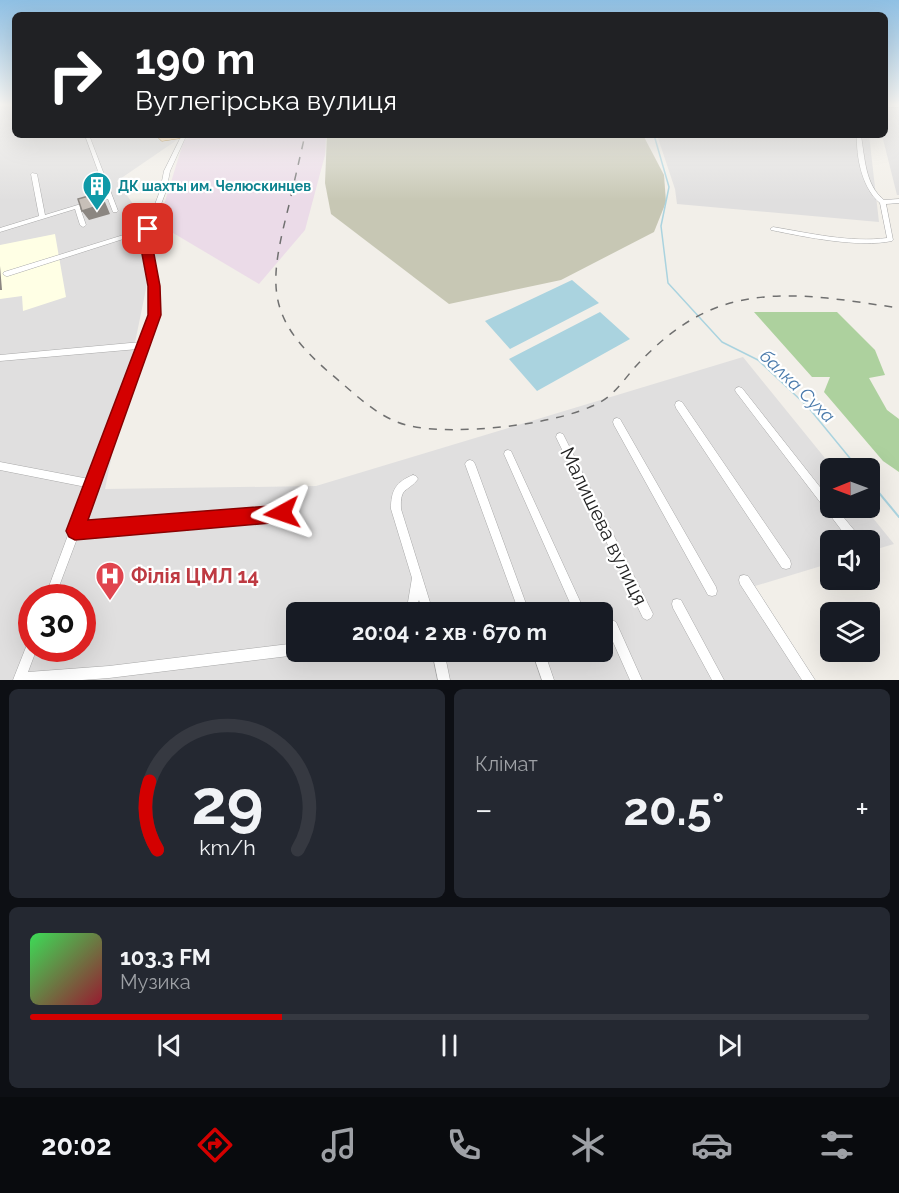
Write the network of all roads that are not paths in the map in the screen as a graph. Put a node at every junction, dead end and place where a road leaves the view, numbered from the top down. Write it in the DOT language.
graph roads {
  1 [pos="88,138"];
  2 [pos="185,138"];
  3 [pos="858,138"];
  4 [pos="34,174"];
  5 [pos="110,197"];
  6 [pos="899,201"];
  7 [pos="883,202"];
  8 [pos="77,207"];
  9 [pos="115,211"];
  10 [pos="42,216"];
  11 [pos="83,225"];
  12 [pos="148,229"];
  13 [pos="773,229"];
  14 [pos="0,230"];
  15 [pos="6,274"];
  16 [pos="145,345"];
  17 [pos="0,358"];
  18 [pos="739,390"];
  19 [pos="680,405"];
  20 [pos="617,422"];
  21 [pos="560,437"];
  22 [pos="508,454"];
  23 [pos="470,464"];
  24 [pos="0,466"];
  25 [pos="412,479"];
  26 [pos="93,484"];
  27 [pos="282,513"];
  28 [pos="847,530"];
  29 [pos="75,531"];
  30 [pos="786,564"];
  31 [pos="416,579"];
  32 [pos="744,579"];
  33 [pos="55,584"];
  34 [pos="712,591"];
  35 [pos="413,602"];
  36 [pos="424,602"];
  37 [pos="520,602"];
  38 [pos="575,602"];
  39 [pos="677,604"];
  40 [pos="647,614"];
  41 [pos="613,628"];
  42 [pos="286,650"];
  43 [pos="26,662"];
  44 [pos="440,662"];
  45 [pos="542,662"];
  46 [pos="19,679"];
  47 [pos="444,680"];
  48 [pos="548,680"];
  49 [pos="636,680"];
  50 [pos="718,680"];
  51 [pos="809,680"];
  1 -- 5 [label="street"];
  2 -- 12 [label="street"];
  3 -- 7 [label="street"];
  4 -- 10 [label="street"];
  5 -- 8 [label="street"];
  5 -- 9 [label="street"];
  6 -- 7 [label="street"];
  7 -- 13 [label="street"];
  8 -- 10 [label="street"];
  8 -- 11 [label="street"];
  10 -- 14 [label="street"];
  12 -- 15 [label="street"];
  12 -- 16 [label="street"];
  16 -- 17 [label="street"];
  16 -- 26 [label="street"];
  18 -- 28 [label="street"];
  19 -- 30 [label="street"];
  20 -- 34 [label="street"];
  21 -- 40 [label="street, Малишева вулиця"];
  22 -- 38 [label="street"];
  23 -- 37 [label="street"];
  24 -- 26 [label="street"];
  25 -- 31 [label="street"];
  26 -- 29 [label="street"];
  27 -- 29 [label="street"];
  29 -- 33 [label="street"];
  31 -- 35 [label="street"];
  31 -- 36 [label="street"];
  32 -- 51 [label="street"];
  39 -- 50 [label="street"];
  41 -- 49 [label="street"];
  42 -- 46 [label="street"];
  43 -- 46 [label="street"];
  44 -- 47 [label="street"];
  45 -- 48 [label="street"];
}
